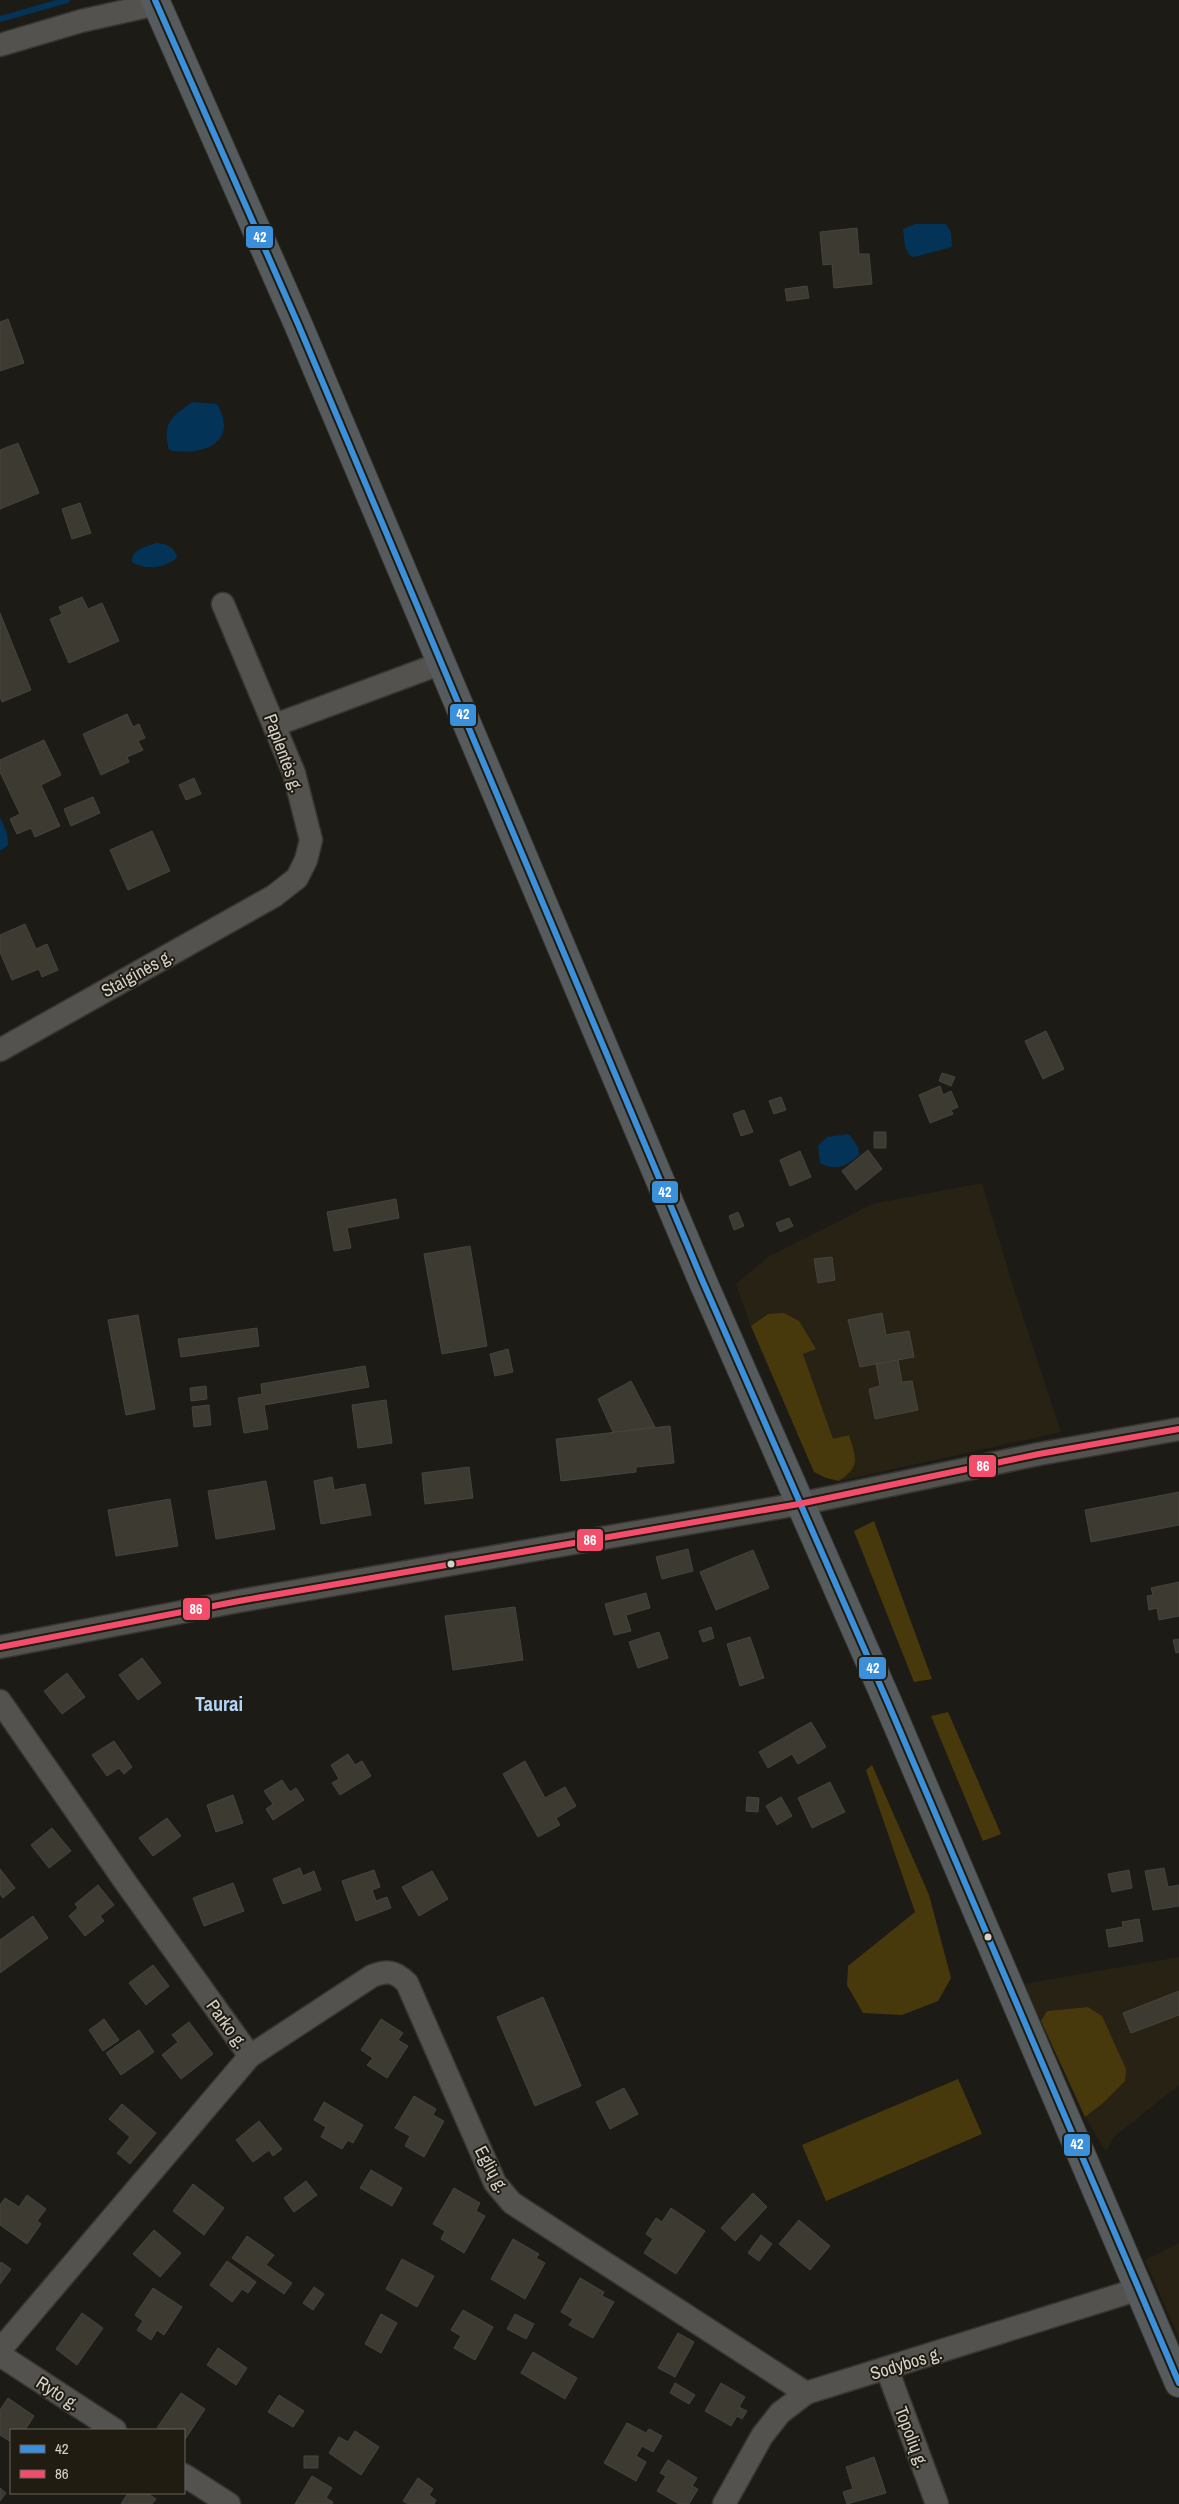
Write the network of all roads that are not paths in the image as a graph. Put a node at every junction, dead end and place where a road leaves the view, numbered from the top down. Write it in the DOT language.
graph roads {
  1 [pos="156,2"];
  2 [pos="0,45"];
  3 [pos="223,604"];
  4 [pos="442,663"];
  5 [pos="275,725"];
  6 [pos="274,896"];
  7 [pos="0,1050"];
  8 [pos="1179,1429"];
  9 [pos="800,1504"];
  10 [pos="0,1647"];
  11 [pos="0,1701"];
  12 [pos="250,2056"];
  13 [pos="1139,2289"];
  14 [pos="0,2350"];
  15 [pos="0,2355"];
  16 [pos="887,2369"];
  17 [pos="1179,2383"];
  18 [pos="806,2393"];
  19 [pos="113,2429"];
  20 [pos="185,2476"];
  21 [pos="228,2504"];
  22 [pos="724,2504"];
  23 [pos="937,2504"];
  1 -- 2 [label="street"];
  1 -- 4 [label="highway"];
  3 -- 5 [label="street, Paplentės g."];
  4 -- 5 [label="street"];
  4 -- 9 [label="highway"];
  5 -- 6 [label="street, Paplentės g."];
  6 -- 7 [label="street, Staiginės g."];
  8 -- 9 [label="street"];
  9 -- 10 [label="street"];
  9 -- 13 [label="highway"];
  11 -- 12 [label="street, Parko g."];
  12 -- 14 [label="street, Parko g."];
  12 -- 18 [label="street, Eglių g."];
  13 -- 16 [label="street, Sodybos g."];
  13 -- 17 [label="highway"];
  15 -- 19 [label="street, Ryto g."];
  16 -- 18 [label="street, Sodybos g."];
  16 -- 23 [label="street, Topolių g."];
  18 -- 22 [label="street, Sodybos g."];
  20 -- 21 [label="street"];
}
